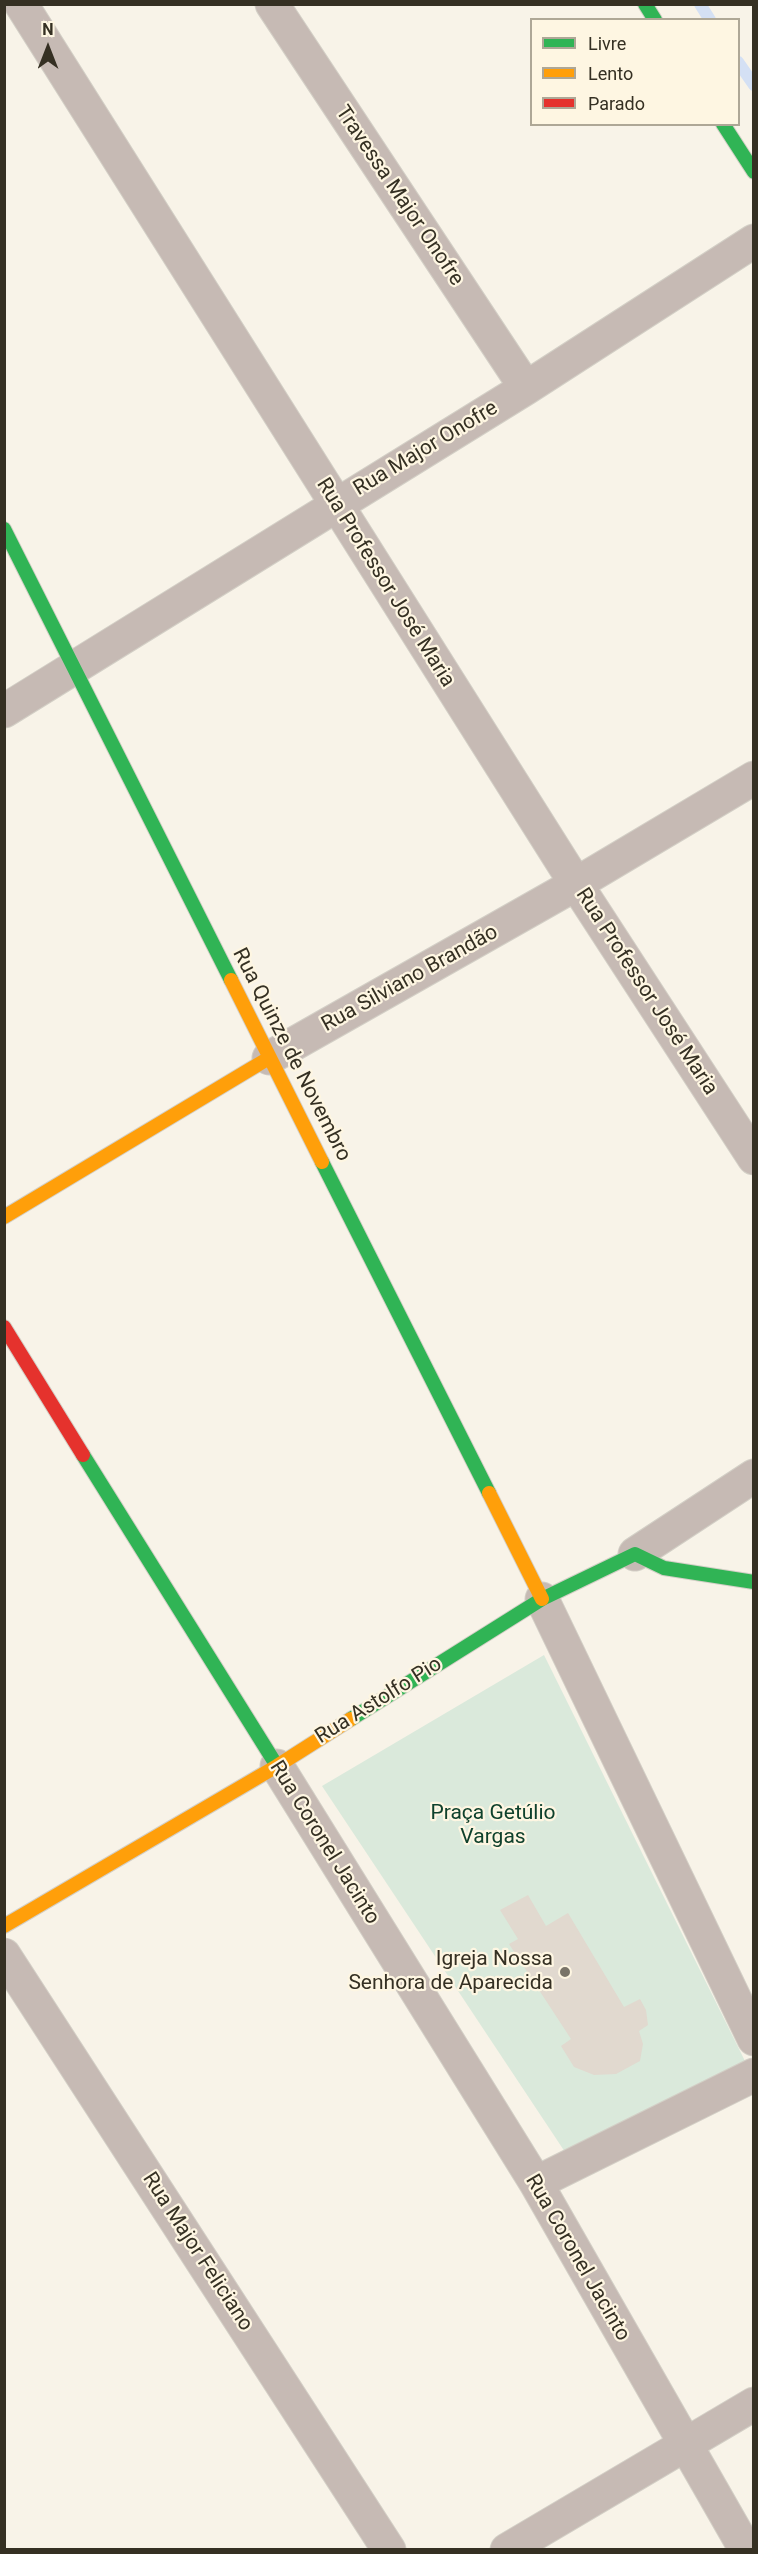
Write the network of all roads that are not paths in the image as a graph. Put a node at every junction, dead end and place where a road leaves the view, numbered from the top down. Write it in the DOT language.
graph roads {
  1 [pos="272,4"];
  2 [pos="645,4"];
  3 [pos="22,12"];
  4 [pos="654,18"];
  5 [pos="724,126"];
  6 [pos="753,172"];
  7 [pos="753,242"];
  8 [pos="526,388"];
  9 [pos="335,505"];
  10 [pos="4,529"];
  11 [pos="73,668"];
  12 [pos="4,711"];
  13 [pos="753,778"];
  14 [pos="576,884"];
  15 [pos="269,1058"];
  16 [pos="753,1158"];
  17 [pos="4,1217"];
  18 [pos="4,1327"];
  19 [pos="753,1476"];
  20 [pos="635,1554"];
  21 [pos="753,1582"];
  22 [pos="542,1599"];
  23 [pos="277,1766"];
  24 [pos="4,1926"];
  25 [pos="4,1955"];
  26 [pos="753,2039"];
  27 [pos="753,2075"];
  28 [pos="536,2183"];
  29 [pos="753,2404"];
  30 [pos="683,2444"];
  31 [pos="389,2550"];
  32 [pos="507,2550"];
  33 [pos="746,2550"];
  1 -- 8 [label="street, Travessa Major Onofre"];
  2 -- 4 [label="street"];
  3 -- 9 [label="street, Rua Professor José Maria"];
  5 -- 6 [label="street"];
  7 -- 8 [label="street, Rua Major Onofre"];
  8 -- 9 [label="street, Rua Major Onofre"];
  9 -- 11 [label="street, Rua Major Onofre"];
  9 -- 14 [label="street, Rua Professor José Maria"];
  10 -- 11 [label="street, Rua Quinze de Novembro"];
  11 -- 12 [label="street, Rua Major Onofre"];
  11 -- 15 [label="street, Rua Quinze de Novembro"];
  13 -- 14 [label="street, Rua Silviano Brandão"];
  14 -- 15 [label="street, Rua Silviano Brandão"];
  14 -- 16 [label="street, Rua Professor José Maria"];
  15 -- 17 [label="street, Rua Silviano Brandão"];
  15 -- 22 [label="street, Rua Quinze de Novembro"];
  18 -- 23 [label="street, Rua Coronel Jacinto"];
  19 -- 20 [label="street, Rua Astolfo Pio"];
  20 -- 21 [label="street"];
  20 -- 22 [label="street, Rua Astolfo Pio"];
  22 -- 23 [label="street, Rua Astolfo Pio"];
  22 -- 26 [label="street"];
  23 -- 24 [label="street, Rua Astolfo Pio"];
  23 -- 28 [label="street, Rua Coronel Jacinto"];
  25 -- 31 [label="street, Rua Major Feliciano"];
  27 -- 28 [label="street"];
  28 -- 30 [label="street, Rua Coronel Jacinto"];
  29 -- 30 [label="street"];
  30 -- 32 [label="street"];
  30 -- 33 [label="street, Rua Coronel Jacinto"];
}
